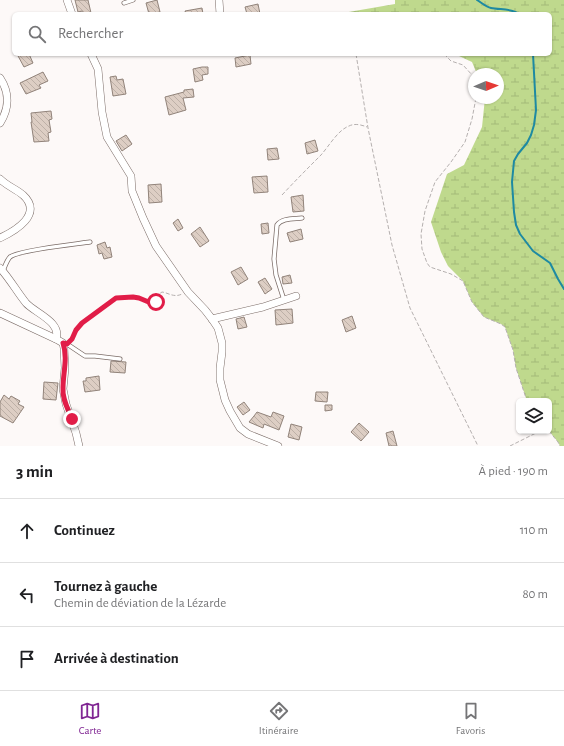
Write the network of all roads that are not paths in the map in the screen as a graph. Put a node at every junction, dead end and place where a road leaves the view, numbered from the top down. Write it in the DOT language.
graph roads {
  1 [pos="67,0"];
  2 [pos="133,0"];
  3 [pos="219,0"];
  4 [pos="124,3"];
  5 [pos="71,12"];
  6 [pos="220,12"];
  7 [pos="92,56"];
  8 [pos="0,78"];
  9 [pos="0,123"];
  10 [pos="0,179"];
  11 [pos="302,218"];
  12 [pos="0,238"];
  13 [pos="90,242"];
  14 [pos="2,270"];
  15 [pos="296,296"];
  16 [pos="284,300"];
  17 [pos="0,313"];
  18 [pos="212,318"];
  19 [pos="56,339"];
  20 [pos="65,344"];
  21 [pos="120,359"];
  22 [pos="78,446"];
  23 [pos="278,446"];
  1 -- 5 [label="street"];
  2 -- 4 [label="lane"];
  3 -- 6 [label="street"];
  7 -- 18 [label="street"];
  8 -- 9 [label="street"];
  10 -- 12 [label="street"];
  11 -- 16 [label="lane"];
  13 -- 14 [label="lane"];
  14 -- 19 [label="street"];
  15 -- 16 [label="street"];
  16 -- 18 [label="street"];
  17 -- 19 [label="street"];
  18 -- 23 [label="street"];
  19 -- 20 [label="street"];
  20 -- 21 [label="lane"];
  20 -- 22 [label="street"];
}
